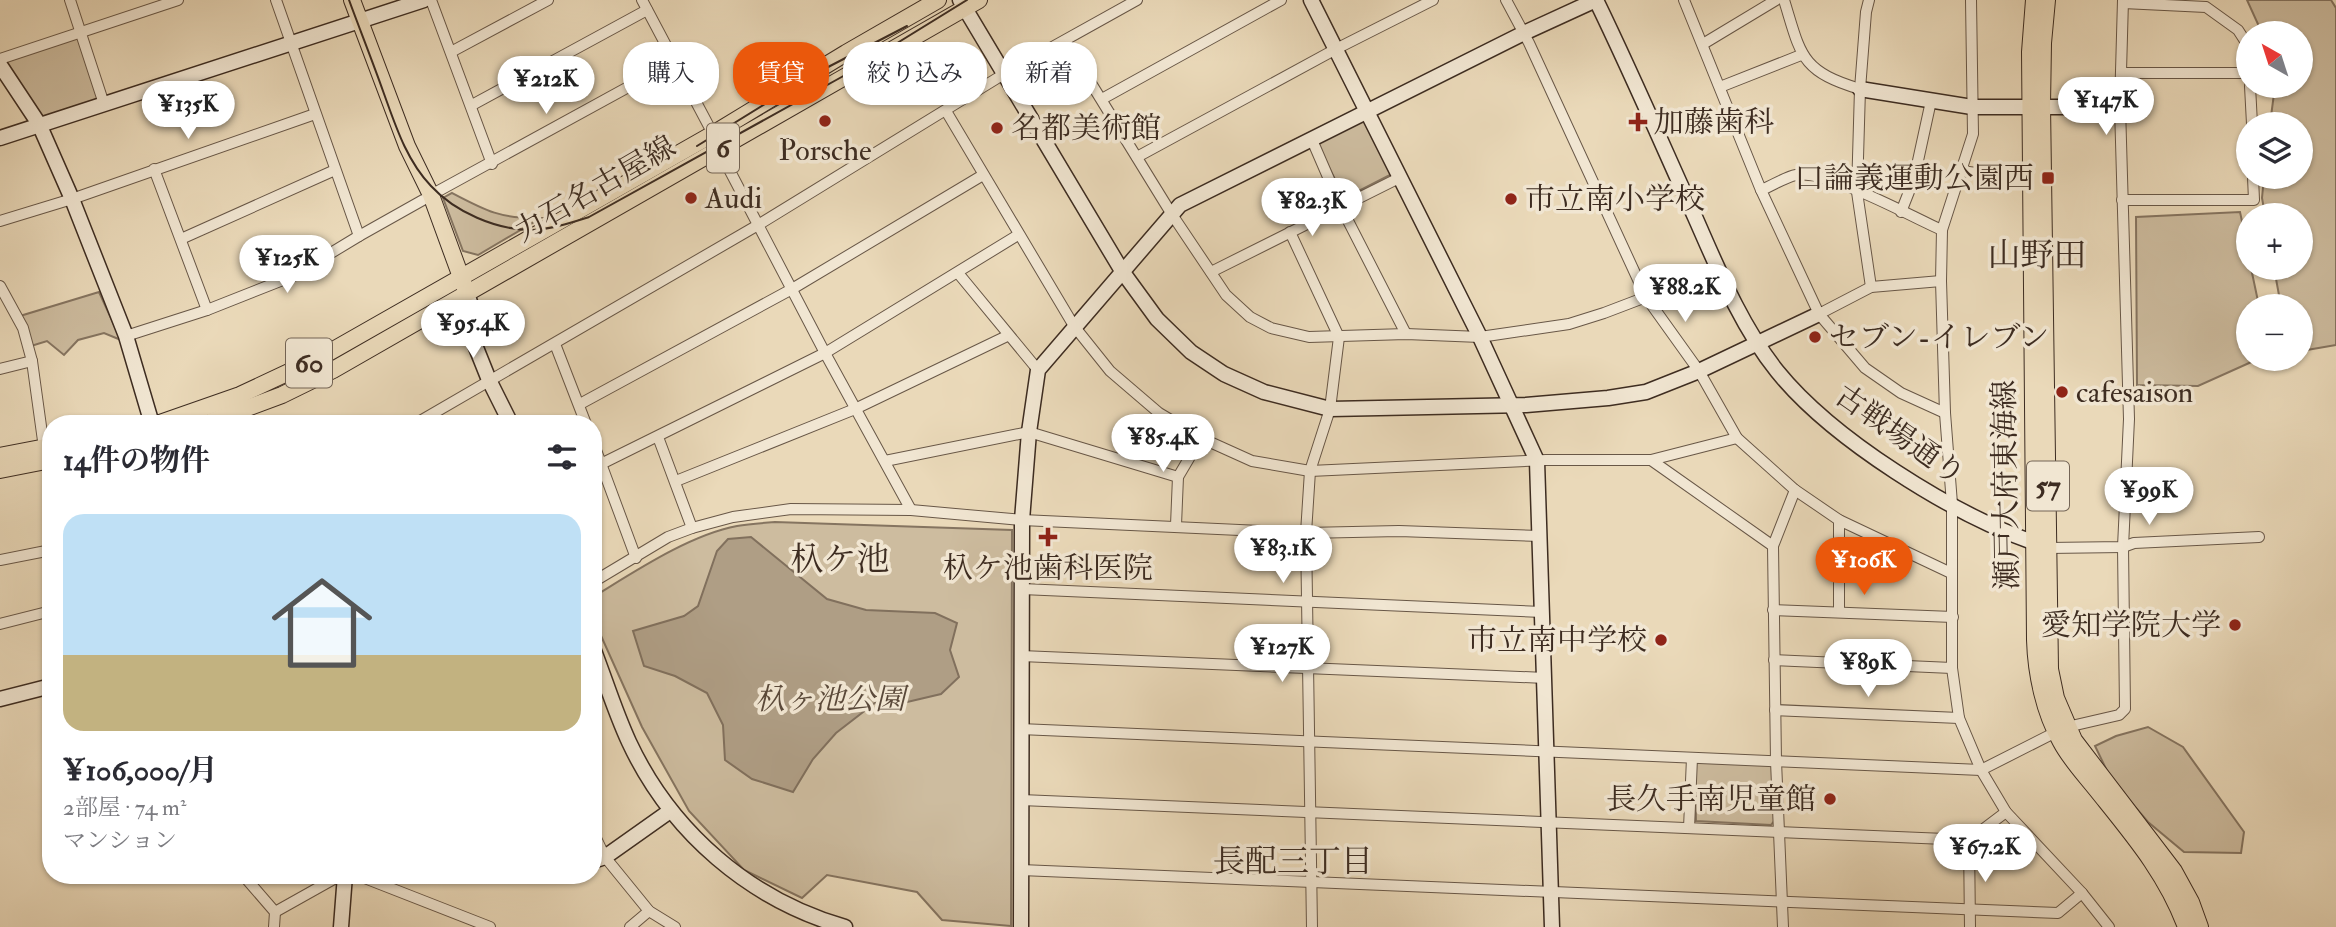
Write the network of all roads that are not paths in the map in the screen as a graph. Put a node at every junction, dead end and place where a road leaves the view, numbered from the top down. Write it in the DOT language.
graph roads {
  1 [pos="70,0"];
  2 [pos="178,0"];
  3 [pos="276,0"];
  4 [pos="352,0"];
  5 [pos="424,0"];
  6 [pos="431,0"];
  7 [pos="548,0"];
  8 [pos="642,0"];
  9 [pos="938,0"];
  10 [pos="1137,0"];
  11 [pos="1281,0"];
  12 [pos="1311,0"];
  13 [pos="1433,0"];
  14 [pos="1506,0"];
  15 [pos="1596,0"];
  16 [pos="1684,0"];
  17 [pos="1776,0"];
  18 [pos="1784,0"];
  19 [pos="1869,0"];
  20 [pos="1971,0"];
  21 [pos="2034,0"];
  22 [pos="2047,0"];
  23 [pos="2123,2"];
  24 [pos="968,3"];
  25 [pos="647,10"];
  26 [pos="360,21"];
  27 [pos="2236,29"];
  28 [pos="81,32"];
  29 [pos="1524,33"];
  30 [pos="1065,41"];
  31 [pos="664,42"];
  32 [pos="293,44"];
  33 [pos="1703,44"];
  34 [pos="1336,49"];
  35 [pos="451,52"];
  36 [pos="1801,55"];
  37 [pos="0,59"];
  38 [pos="0,65"];
  39 [pos="1001,68"];
  40 [pos="2121,73"];
  41 [pos="2236,73"];
  42 [pos="1001,76"];
  43 [pos="1720,87"];
  44 [pos="1860,89"];
  45 [pos="623,91"];
  46 [pos="1102,99"];
  47 [pos="1931,101"];
  48 [pos="104,104"];
  49 [pos="472,105"];
  50 [pos="697,105"];
  51 [pos="1023,105"];
  52 [pos="2036,105"];
  53 [pos="1972,107"];
  54 [pos="2120,107"];
  55 [pos="946,111"];
  56 [pos="1368,113"];
  57 [pos="315,114"];
  58 [pos="39,124"];
  59 [pos="713,134"];
  60 [pos="0,138"];
  61 [pos="1312,140"];
  62 [pos="719,150"];
  63 [pos="1137,157"];
  64 [pos="492,164"];
  65 [pos="154,169"];
  66 [pos="335,170"];
  67 [pos="1961,172"];
  68 [pos="983,175"];
  69 [pos="1399,178"];
  70 [pos="2031,180"];
  71 [pos="2254,189"];
  72 [pos="1761,190"];
  73 [pos="1857,191"];
  74 [pos="427,198"];
  75 [pos="72,199"];
  76 [pos="2122,200"];
  77 [pos="1341,206"];
  78 [pos="1901,212"];
  79 [pos="1171,213"];
  80 [pos="0,221"];
  81 [pos="758,225"];
  82 [pos="1942,230"];
  83 [pos="1290,232"];
  84 [pos="1018,235"];
  85 [pos="359,236"];
  86 [pos="181,239"];
  87 [pos="1122,271"];
  88 [pos="1211,272"];
  89 [pos="958,273"];
  90 [pos="1941,281"];
  91 [pos="0,286"];
  92 [pos="1871,287"];
  93 [pos="459,289"];
  94 [pos="792,289"];
  95 [pos="1646,297"];
  96 [pos="208,310"];
  97 [pos="1819,314"];
  98 [pos="1074,326"];
  99 [pos="1406,334"];
  100 [pos="126,336"];
  101 [pos="1007,336"];
  102 [pos="1339,337"];
  103 [pos="1479,337"];
  104 [pos="1758,343"];
  105 [pos="555,344"];
  106 [pos="824,353"];
  107 [pos="32,361"];
  108 [pos="0,369"];
  109 [pos="1038,370"];
  110 [pos="1699,370"];
  111 [pos="493,377"];
  112 [pos="580,404"];
  113 [pos="1511,405"];
  114 [pos="855,408"];
  115 [pos="1330,409"];
  116 [pos="1945,413"];
  117 [pos="42,415"];
  118 [pos="151,415"];
  119 [pos="182,415"];
  120 [pos="228,415"];
  121 [pos="439,415"];
  122 [pos="508,415"];
  123 [pos="583,415"];
  124 [pos="1029,432"];
  125 [pos="658,437"];
  126 [pos="1201,438"];
  127 [pos="1737,438"];
  128 [pos="42,452"];
  129 [pos="42,454"];
  130 [pos="0,456"];
  131 [pos="1651,460"];
  132 [pos="885,461"];
  133 [pos="1537,461"];
  134 [pos="602,464"];
  135 [pos="602,467"];
  136 [pos="0,470"];
  137 [pos="1310,471"];
  138 [pos="1178,477"];
  139 [pos="676,481"];
  140 [pos="1795,490"];
  141 [pos="1952,504"];
  142 [pos="911,510"];
  143 [pos="1022,520"];
  144 [pos="1839,520"];
  145 [pos="1176,525"];
  146 [pos="692,528"];
  147 [pos="1306,533"];
  148 [pos="1540,536"];
  149 [pos="2259,537"];
  150 [pos="1773,546"];
  151 [pos="2041,546"];
  152 [pos="2123,547"];
  153 [pos="42,552"];
  154 [pos="636,558"];
  155 [pos="0,560"];
  156 [pos="1951,573"];
  157 [pos="602,577"];
  158 [pos="1022,589"];
  159 [pos="1307,601"];
  160 [pos="1773,610"];
  161 [pos="1839,611"];
  162 [pos="1542,612"];
  163 [pos="42,613"];
  164 [pos="1953,617"];
  165 [pos="0,624"];
  166 [pos="1021,656"];
  167 [pos="1774,660"];
  168 [pos="1952,668"];
  169 [pos="1308,670"];
  170 [pos="602,671"];
  171 [pos="1545,678"];
  172 [pos="42,688"];
  173 [pos="0,699"];
  174 [pos="1775,710"];
  175 [pos="1959,718"];
  176 [pos="1020,729"];
  177 [pos="2062,730"];
  178 [pos="1309,741"];
  179 [pos="1545,751"];
  180 [pos="1692,758"];
  181 [pos="1776,761"];
  182 [pos="1980,770"];
  183 [pos="1021,800"];
  184 [pos="670,811"];
  185 [pos="1310,811"];
  186 [pos="2006,812"];
  187 [pos="1548,822"];
  188 [pos="1689,828"];
  189 [pos="1779,832"];
  190 [pos="1969,840"];
  191 [pos="602,857"];
  192 [pos="602,862"];
  193 [pos="1021,870"];
  194 [pos="1311,881"];
  195 [pos="251,884"];
  196 [pos="326,884"];
  197 [pos="343,884"];
  198 [pos="381,884"];
  199 [pos="2082,892"];
  200 [pos="1550,893"];
  201 [pos="1782,902"];
  202 [pos="1971,910"];
  203 [pos="649,911"];
  204 [pos="275,912"];
  205 [pos="274,927"];
  206 [pos="341,927"];
  207 [pos="490,927"];
  208 [pos="630,927"];
  209 [pos="675,927"];
  210 [pos="845,927"];
  211 [pos="1021,927"];
  212 [pos="1312,927"];
  213 [pos="1552,927"];
  214 [pos="1783,927"];
  215 [pos="1970,927"];
  216 [pos="2109,927"];
  217 [pos="2186,927"];
  218 [pos="2200,927"];
  1 -- 28 [label="street"];
  2 -- 28 [label="street"];
  3 -- 32 [label="street"];
  4 -- 26 [label="main road"];
  5 -- 26 [label="street"];
  6 -- 35 [label="street"];
  7 -- 35 [label="street"];
  8 -- 25 [label="street"];
  9 -- 59 [label="main road, 力石名古屋線 / 6"];
  10 -- 30 [label="street"];
  11 -- 46 [label="street"];
  12 -- 34 [label="street"];
  13 -- 34 [label="street"];
  14 -- 29 [label="street"];
  15 -- 29 [label="street"];
  15 -- 104 [label="street, 古戦場通り"];
  16 -- 33 [label="street"];
  17 -- 33 [label="street"];
  18 -- 36 [label="street"];
  19 -- 44 [label="street"];
  20 -- 53 [label="street"];
  21 -- 52 [label="main road, 瀬戸大府東海線 / 57"];
  22 -- 52 [label="main road, 瀬戸大府東海線 / 57"];
  23 -- 27 [label="street"];
  23 -- 40 [label="street"];
  24 -- 39 [label="street"];
  24 -- 62 [label="main road, 力石名古屋線 / 6"];
  25 -- 31 [label="street"];
  25 -- 49 [label="street"];
  26 -- 32 [label="street"];
  26 -- 74 [label="main road"];
  28 -- 37 [label="street"];
  28 -- 48 [label="street"];
  29 -- 56 [label="street"];
  29 -- 95 [label="street"];
  30 -- 46 [label="street"];
  32 -- 48 [label="street"];
  32 -- 57 [label="street"];
  33 -- 43 [label="street"];
  34 -- 56 [label="street"];
  34 -- 63 [label="street"];
  35 -- 49 [label="street"];
  36 -- 43 [label="street"];
  36 -- 44 [label="street"];
  38 -- 58 [label="street"];
  40 -- 41 [label="street"];
  40 -- 54 [label="street"];
  42 -- 55 [label="street"];
  43 -- 72 [label="street"];
  44 -- 47 [label="street"];
  44 -- 73 [label="street"];
  45 -- 64 [label="street"];
  46 -- 63 [label="street"];
  47 -- 53 [label="street"];
  47 -- 78 [label="street"];
  48 -- 58 [label="street"];
  49 -- 64 [label="street"];
  50 -- 59 [label="street"];
  51 -- 87 [label="street"];
  52 -- 53 [label="street"];
  52 -- 54 [label="street"];
  52 -- 70 [label="main road, 瀬戸大府東海線 / 57"];
  52 -- 151 [label="main road, 瀬戸大府東海線 / 57"];
  53 -- 67 [label="street"];
  54 -- 76 [label="street"];
  55 -- 68 [label="street"];
  55 -- 81 [label="street"];
  56 -- 61 [label="street"];
  56 -- 69 [label="street"];
  57 -- 65 [label="street"];
  57 -- 66 [label="street"];
  58 -- 60 [label="street"];
  58 -- 75 [label="street"];
  59 -- 93 [label="main road, 力石名古屋線 / 6"];
  61 -- 77 [label="street"];
  61 -- 79 [label="street"];
  62 -- 81 [label="street"];
  62 -- 93 [label="main road, 力石名古屋線 / 6"];
  63 -- 79 [label="street"];
  64 -- 74 [label="street"];
  65 -- 75 [label="street"];
  65 -- 86 [label="street"];
  66 -- 85 [label="street"];
  66 -- 86 [label="street"];
  67 -- 70 [label="street"];
  67 -- 82 [label="street"];
  68 -- 84 [label="street"];
  68 -- 94 [label="street"];
  69 -- 77 [label="street"];
  69 -- 103 [label="street"];
  70 -- 151 [label="main road, 瀬戸大府東海線 / 57"];
  71 -- 76 [label="street"];
  72 -- 73 [label="street"];
  72 -- 97 [label="street"];
  73 -- 78 [label="street"];
  73 -- 92 [label="street"];
  74 -- 85 [label="street"];
  74 -- 93 [label="main road"];
  75 -- 80 [label="street"];
  75 -- 100 [label="street"];
  76 -- 152 [label="street"];
  77 -- 83 [label="street"];
  77 -- 99 [label="street"];
  78 -- 82 [label="street"];
  79 -- 87 [label="street"];
  79 -- 88 [label="street"];
  81 -- 94 [label="street"];
  81 -- 105 [label="street"];
  82 -- 90 [label="street"];
  83 -- 88 [label="street"];
  83 -- 102 [label="street"];
  84 -- 89 [label="street"];
  84 -- 98 [label="street"];
  85 -- 96 [label="street"];
  86 -- 96 [label="street"];
  87 -- 98 [label="street"];
  87 -- 115 [label="street"];
  88 -- 102 [label="street"];
  89 -- 101 [label="street"];
  89 -- 106 [label="street"];
  90 -- 92 [label="street"];
  90 -- 116 [label="street"];
  91 -- 107 [label="street"];
  92 -- 97 [label="street"];
  93 -- 111 [label="street"];
  93 -- 119 [label="main road, 60"];
  93 -- 120 [label="main road, 60"];
  94 -- 106 [label="street"];
  94 -- 112 [label="street"];
  95 -- 103 [label="street"];
  95 -- 110 [label="street"];
  96 -- 100 [label="street"];
  97 -- 104 [label="street"];
  97 -- 116 [label="street"];
  98 -- 109 [label="street"];
  98 -- 126 [label="street"];
  99 -- 102 [label="street"];
  99 -- 103 [label="street"];
  100 -- 118 [label="street"];
  101 -- 109 [label="street"];
  101 -- 114 [label="street"];
  102 -- 115 [label="street"];
  103 -- 113 [label="street"];
  104 -- 110 [label="street"];
  104 -- 141 [label="street, 古戦場通り"];
  105 -- 111 [label="street"];
  105 -- 112 [label="street"];
  106 -- 114 [label="street"];
  106 -- 125 [label="street"];
  107 -- 108 [label="street"];
  107 -- 117 [label="street"];
  109 -- 124 [label="street"];
  110 -- 113 [label="street"];
  110 -- 127 [label="street"];
  111 -- 121 [label="street"];
  111 -- 122 [label="street"];
  112 -- 123 [label="street"];
  113 -- 115 [label="street"];
  113 -- 133 [label="street"];
  114 -- 132 [label="street"];
  114 -- 139 [label="street"];
  115 -- 137 [label="street"];
  116 -- 141 [label="street"];
  124 -- 132 [label="street"];
  124 -- 138 [label="street"];
  124 -- 143 [label="street"];
  125 -- 134 [label="street"];
  125 -- 139 [label="street"];
  126 -- 137 [label="street"];
  126 -- 138 [label="street"];
  127 -- 131 [label="street"];
  127 -- 140 [label="street"];
  128 -- 130 [label="main road"];
  129 -- 136 [label="main road"];
  131 -- 133 [label="street"];
  131 -- 150 [label="street"];
  132 -- 142 [label="street"];
  133 -- 137 [label="street"];
  133 -- 148 [label="street"];
  135 -- 154 [label="street"];
  137 -- 147 [label="street"];
  138 -- 145 [label="street"];
  139 -- 146 [label="street"];
  140 -- 144 [label="street"];
  140 -- 150 [label="street"];
  141 -- 151 [label="street, 古戦場通り"];
  141 -- 156 [label="street"];
  142 -- 143 [label="street"];
  142 -- 146 [label="street"];
  143 -- 145 [label="street"];
  143 -- 158 [label="street"];
  144 -- 156 [label="street"];
  144 -- 161 [label="street"];
  145 -- 147 [label="street"];
  146 -- 154 [label="street"];
  147 -- 148 [label="street"];
  147 -- 159 [label="street"];
  148 -- 162 [label="street"];
  149 -- 152 [label="street"];
  150 -- 160 [label="street"];
  151 -- 152 [label="street"];
  151 -- 177 [label="main road, 瀬戸大府東海線 / 57"];
  152 -- 177 [label="street"];
  153 -- 155 [label="street"];
  154 -- 157 [label="street"];
  156 -- 164 [label="street"];
  158 -- 159 [label="street"];
  158 -- 166 [label="street"];
  159 -- 162 [label="street"];
  159 -- 169 [label="street"];
  160 -- 161 [label="street"];
  160 -- 167 [label="street"];
  161 -- 164 [label="street"];
  162 -- 171 [label="street"];
  163 -- 165 [label="street"];
  164 -- 168 [label="street"];
  166 -- 169 [label="street"];
  166 -- 176 [label="street"];
  167 -- 168 [label="street"];
  167 -- 174 [label="street"];
  168 -- 175 [label="street"];
  169 -- 171 [label="street"];
  169 -- 178 [label="street"];
  170 -- 184 [label="street"];
  171 -- 179 [label="street"];
  172 -- 173 [label="street"];
  174 -- 175 [label="street"];
  174 -- 181 [label="street"];
  175 -- 182 [label="street"];
  176 -- 178 [label="street"];
  176 -- 183 [label="street"];
  177 -- 182 [label="street"];
  177 -- 217 [label="main road, 瀬戸大府東海線 / 57"];
  177 -- 218 [label="main road, 瀬戸大府東海線 / 57"];
  178 -- 179 [label="street"];
  178 -- 185 [label="street"];
  179 -- 180 [label="street"];
  179 -- 187 [label="street"];
  180 -- 181 [label="street"];
  180 -- 188 [label="street"];
  181 -- 182 [label="street"];
  181 -- 189 [label="street"];
  182 -- 186 [label="street"];
  183 -- 185 [label="street"];
  183 -- 193 [label="street"];
  184 -- 191 [label="street"];
  184 -- 210 [label="street"];
  185 -- 187 [label="street"];
  185 -- 194 [label="street"];
  186 -- 190 [label="street"];
  186 -- 199 [label="street"];
  187 -- 188 [label="street"];
  187 -- 200 [label="street"];
  188 -- 189 [label="street"];
  189 -- 190 [label="street"];
  189 -- 201 [label="street"];
  190 -- 202 [label="street"];
  192 -- 203 [label="street"];
  193 -- 194 [label="street"];
  193 -- 211 [label="street"];
  194 -- 200 [label="street"];
  194 -- 212 [label="street"];
  195 -- 204 [label="street"];
  196 -- 204 [label="street"];
  197 -- 206 [label="street"];
  198 -- 207 [label="street"];
  199 -- 202 [label="street"];
  199 -- 216 [label="street"];
  200 -- 201 [label="street"];
  200 -- 213 [label="street"];
  201 -- 202 [label="street"];
  201 -- 214 [label="street"];
  202 -- 215 [label="street"];
  203 -- 208 [label="street"];
  203 -- 209 [label="street"];
  204 -- 205 [label="street"];
}
